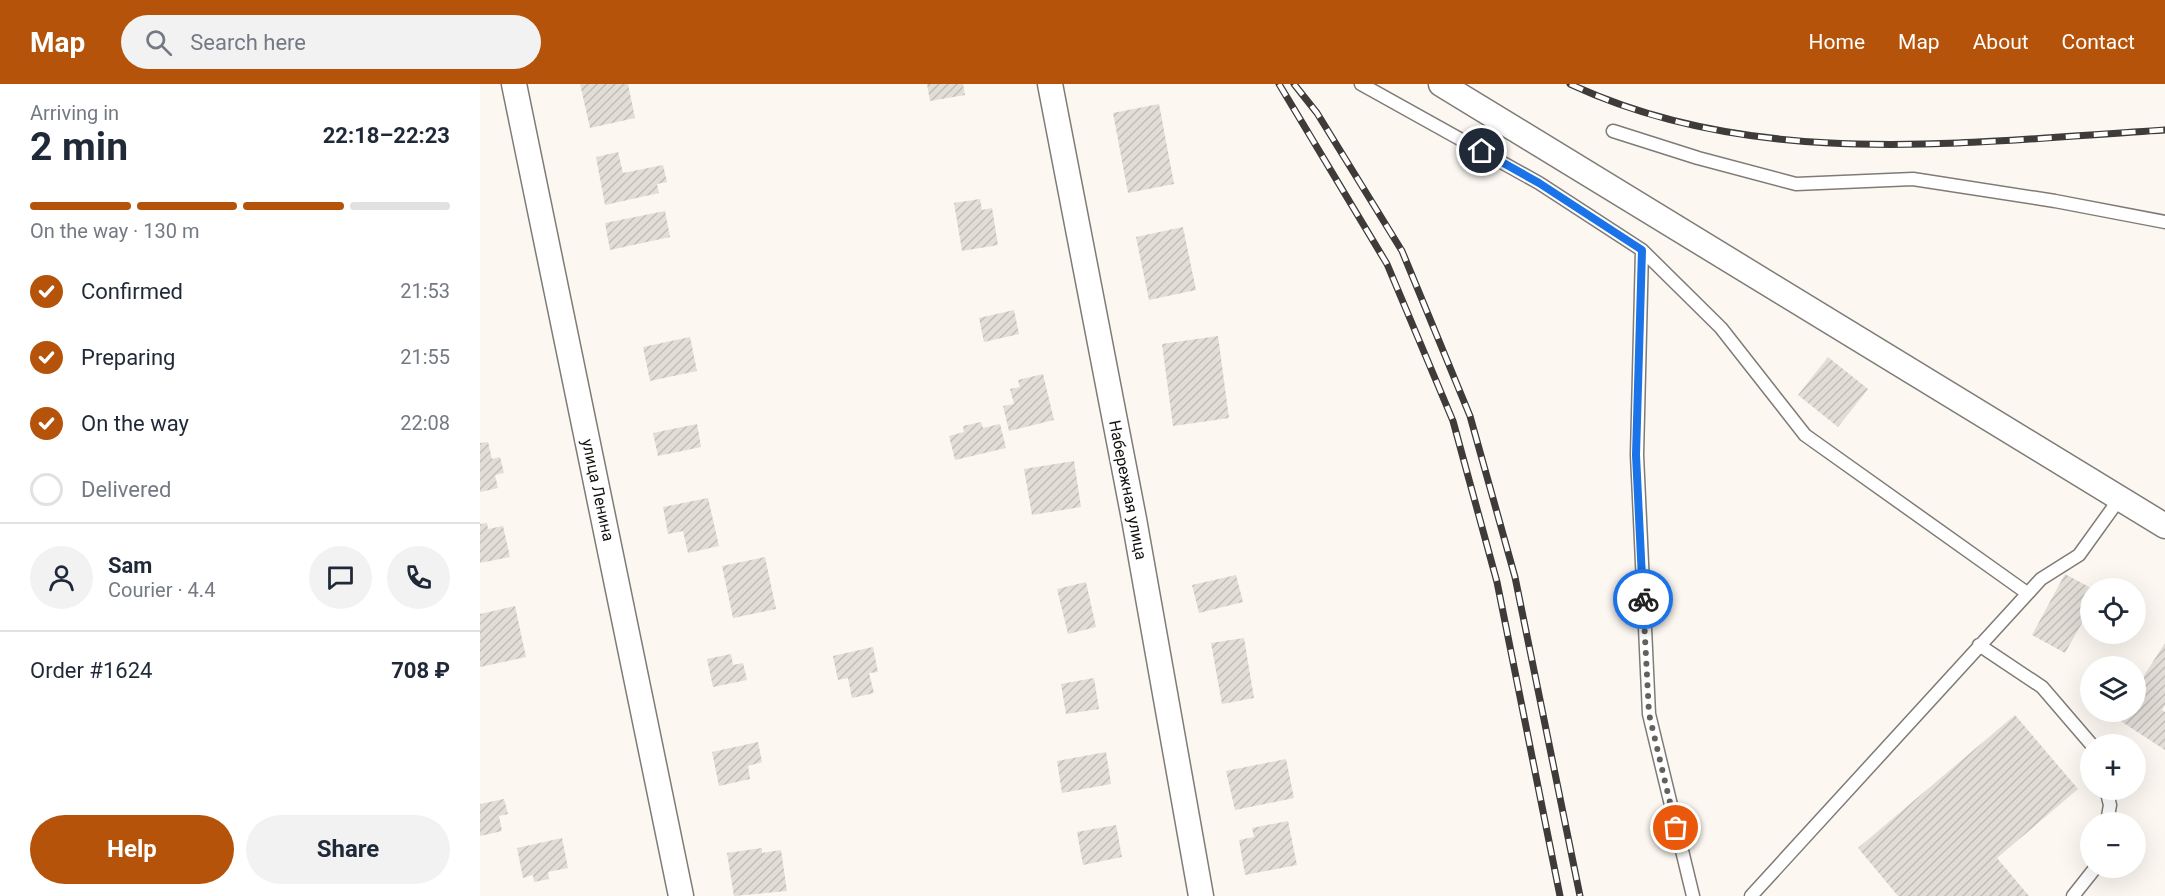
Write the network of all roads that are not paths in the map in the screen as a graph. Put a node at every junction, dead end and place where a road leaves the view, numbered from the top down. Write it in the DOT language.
graph roads {
  1 [pos="514,84"];
  2 [pos="1050,84"];
  3 [pos="1361,84"];
  4 [pos="1442,84"];
  5 [pos="1613,131"];
  6 [pos="2165,222"];
  7 [pos="1642,250"];
  8 [pos="2120,498"];
  9 [pos="2165,526"];
  10 [pos="2027,593"];
  11 [pos="1979,645"];
  12 [pos="2082,734"];
  13 [pos="2087,878"];
  14 [pos="681,896"];
  15 [pos="1201,896"];
  16 [pos="1693,896"];
  17 [pos="1751,896"];
  18 [pos="2073,896"];
  1 -- 14 [label="street, улица Ленина"];
  2 -- 15 [label="street, Набережная улица"];
  3 -- 7 [label="lane"];
  4 -- 8 [label="street"];
  5 -- 6 [label="lane"];
  7 -- 10 [label="lane"];
  7 -- 16 [label="lane"];
  8 -- 9 [label="street"];
  8 -- 10 [label="lane"];
  10 -- 11 [label="lane"];
  11 -- 12 [label="lane"];
  11 -- 17 [label="lane"];
  13 -- 18 [label="lane"];
}
